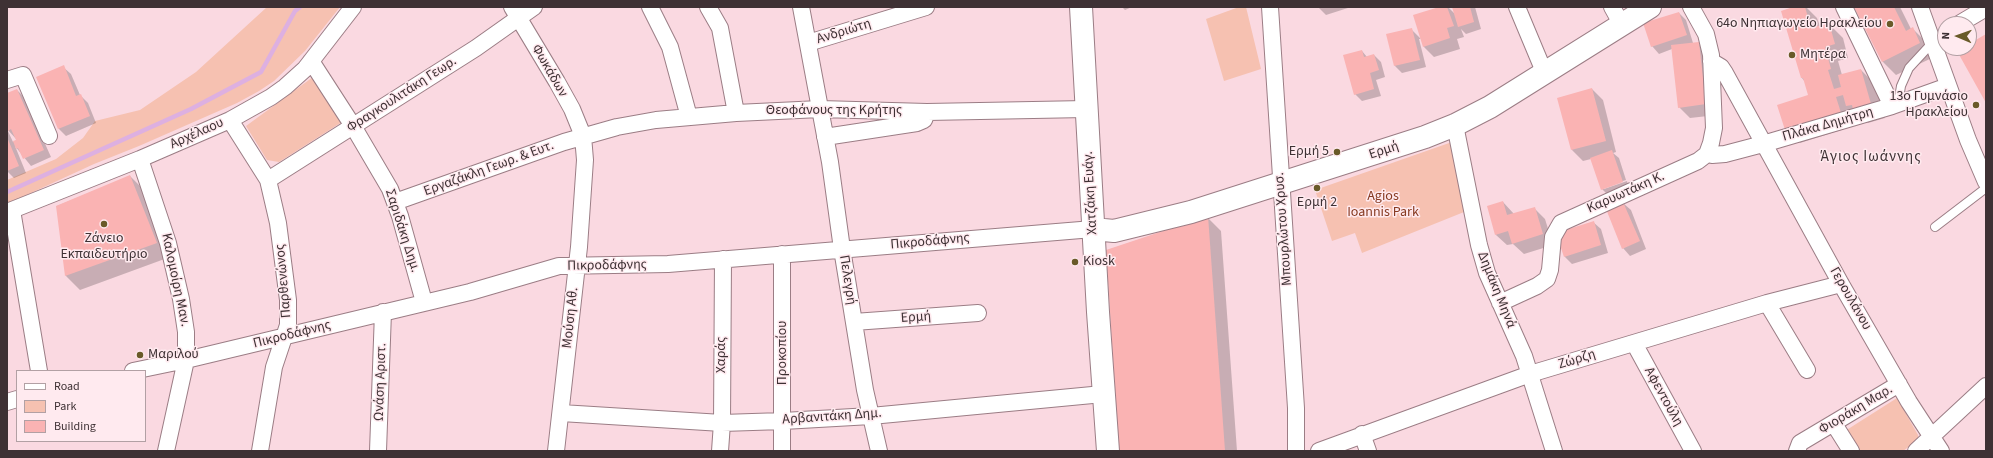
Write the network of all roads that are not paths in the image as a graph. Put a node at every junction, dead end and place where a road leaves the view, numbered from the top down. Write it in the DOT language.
graph roads {
  1 [pos="353,7"];
  2 [pos="534,7"];
  3 [pos="650,7"];
  4 [pos="708,7"];
  5 [pos="801,7"];
  6 [pos="926,7"];
  7 [pos="1081,7"];
  8 [pos="1270,7"];
  9 [pos="1517,7"];
  10 [pos="1650,7"];
  11 [pos="1691,7"];
  12 [pos="1844,7"];
  13 [pos="1920,7"];
  14 [pos="1986,8"];
  15 [pos="515,13"];
  16 [pos="1617,16"];
  17 [pos="1972,16"];
  18 [pos="1937,35"];
  19 [pos="1937,40"];
  20 [pos="808,43"];
  21 [pos="1942,56"];
  22 [pos="311,61"];
  23 [pos="1711,61"];
  24 [pos="1545,74"];
  25 [pos="7,80"];
  26 [pos="1948,86"];
  27 [pos="1895,105"];
  28 [pos="820,109"];
  29 [pos="1086,109"];
  30 [pos="927,112"];
  31 [pos="736,113"];
  32 [pos="689,117"];
  33 [pos="230,120"];
  34 [pos="1455,125"];
  35 [pos="353,126"];
  36 [pos="49,136"];
  37 [pos="584,136"];
  38 [pos="825,137"];
  39 [pos="1763,144"];
  40 [pos="1707,154"];
  41 [pos="140,160"];
  42 [pos="268,180"];
  43 [pos="1986,182"];
  44 [pos="1280,185"];
  45 [pos="1986,188"];
  46 [pos="395,202"];
  47 [pos="9,211"];
  48 [pos="1935,226"];
  49 [pos="1093,228"];
  50 [pos="842,250"];
  51 [pos="782,254"];
  52 [pos="723,259"];
  53 [pos="577,265"];
  54 [pos="1841,284"];
  55 [pos="424,302"];
  56 [pos="1500,303"];
  57 [pos="1767,303"];
  58 [pos="383,312"];
  59 [pos="978,314"];
  60 [pos="854,322"];
  61 [pos="285,336"];
  62 [pos="1634,343"];
  63 [pos="186,360"];
  64 [pos="39,370"];
  65 [pos="138,370"];
  66 [pos="1807,370"];
  67 [pos="1530,374"];
  68 [pos="1899,384"];
  69 [pos="1986,386"];
  70 [pos="1103,394"];
  71 [pos="561,413"];
  72 [pos="871,416"];
  73 [pos="783,421"];
  74 [pos="722,423"];
  75 [pos="1834,424"];
  76 [pos="1362,434"];
  77 [pos="1931,435"];
  78 [pos="166,451"];
  79 [pos="260,451"];
  80 [pos="378,451"];
  81 [pos="556,451"];
  82 [pos="720,451"];
  83 [pos="782,451"];
  84 [pos="879,451"];
  85 [pos="1108,451"];
  86 [pos="1296,451"];
  87 [pos="1319,451"];
  88 [pos="1368,451"];
  89 [pos="1554,451"];
  90 [pos="1693,451"];
  91 [pos="1797,451"];
  92 [pos="1851,451"];
  93 [pos="1916,451"];
  94 [pos="1941,451"];
  1 -- 22 [label="street, Αρχέλαου"];
  2 -- 15 [label="street, Φραγκουλιτάκη Γεωρ."];
  3 -- 32 [label="street"];
  4 -- 31 [label="street"];
  5 -- 20 [label="street, Πελεγρή"];
  6 -- 20 [label="street, Ανδριώτη"];
  7 -- 29 [label="street, Χατζάκη Ευάγ."];
  8 -- 44 [label="street, Μπουρλώτου Χρυσ."];
  9 -- 24 [label="street"];
  10 -- 16 [label="street, Ερμή"];
  11 -- 23 [label="street"];
  12 -- 27 [label="street"];
  13 -- 18 [label="street"];
  14 -- 17 [label="street"];
  15 -- 35 [label="street, Φραγκουλιτάκη Γεωρ."];
  15 -- 37 [label="street, Φωκάδων"];
  16 -- 24 [label="street, Ερμή"];
  19 -- 27 [label="lane"];
  20 -- 28 [label="street, Πελεγρή"];
  21 -- 26 [label="street"];
  22 -- 33 [label="street, Αρχέλαου"];
  22 -- 35 [label="street, Σαριδάκη Δημ."];
  23 -- 39 [label="street"];
  23 -- 40 [label="street"];
  24 -- 34 [label="street, Ερμή"];
  25 -- 36 [label="street"];
  26 -- 27 [label="street, Πλάκα Δημήτρη"];
  26 -- 43 [label="street"];
  27 -- 39 [label="street, Πλάκα Δημήτρη"];
  28 -- 30 [label="street, Θεοφάνους της Κρήτης"];
  28 -- 31 [label="street, Θεοφάνους της Κρήτης"];
  28 -- 38 [label="street, Πελεγρή"];
  29 -- 30 [label="street, Θεοφάνους της Κρήτης"];
  29 -- 49 [label="street, Χατζάκη Ευάγ."];
  30 -- 38 [label="street"];
  31 -- 32 [label="street, Θεοφάνους της Κρήτης"];
  32 -- 37 [label="street, Θεοφάνους της Κρήτης"];
  33 -- 41 [label="street, Αρχέλαου"];
  33 -- 42 [label="street, Παρθενώνος"];
  34 -- 44 [label="street, Ερμή"];
  34 -- 56 [label="street, Δημάκη Μηνά"];
  35 -- 42 [label="street, Φραγκουλιτάκη Γεωρ."];
  35 -- 46 [label="street, Σαριδάκη Δημ."];
  37 -- 46 [label="street, Εργαζάκλη Γεωρ. & Ευτ."];
  37 -- 53 [label="street, Μούση Αθ."];
  38 -- 50 [label="street, Πελεγρή"];
  39 -- 40 [label="street, Πλάκα Δημήτρη"];
  39 -- 54 [label="street, Γερουλάνου"];
  40 -- 56 [label="street, Καρυωτάκη Κ."];
  41 -- 47 [label="street, Αρχέλαου"];
  41 -- 63 [label="street, Καλομοίρη Μαν."];
  42 -- 61 [label="street, Παρθενώνος"];
  44 -- 49 [label="street, Ερμή"];
  44 -- 86 [label="street, Μπουρλώτου Χρυσ."];
  45 -- 48 [label="lane"];
  46 -- 55 [label="street, Σαριδάκη Δημ."];
  47 -- 64 [label="street"];
  49 -- 50 [label="street, Πικροδάφνης"];
  49 -- 70 [label="street, Χατζάκη Ευάγ."];
  50 -- 51 [label="street, Πικροδάφνης"];
  50 -- 60 [label="street, Πελεγρή"];
  51 -- 52 [label="street, Πικροδάφνης"];
  51 -- 73 [label="street, Προκοπίου"];
  52 -- 53 [label="street, Πικροδάφνης"];
  52 -- 74 [label="street, Χαράς"];
  53 -- 55 [label="street, Πικροδάφνης"];
  53 -- 71 [label="street, Μούση Αθ."];
  54 -- 57 [label="street, Ζώρζη"];
  54 -- 68 [label="street, Γερουλάνου"];
  55 -- 58 [label="street, Πικροδάφνης"];
  56 -- 67 [label="street, Δημάκη Μηνά"];
  57 -- 62 [label="street, Ζώρζη"];
  57 -- 66 [label="street"];
  58 -- 61 [label="street, Πικροδάφνης"];
  58 -- 80 [label="street, Ωνάση Αριστ."];
  59 -- 60 [label="street, Ερμή"];
  60 -- 72 [label="street, Πελεγρή"];
  61 -- 63 [label="street, Πικροδάφνης"];
  61 -- 79 [label="street, Παρθενώνος"];
  62 -- 67 [label="street, Ζώρζη"];
  62 -- 90 [label="street, Αφεντούλη"];
  63 -- 65 [label="street, Πικροδάφνης"];
  63 -- 78 [label="street, Καλομοίρη Μαν."];
  67 -- 76 [label="street, Ζώρζη"];
  67 -- 89 [label="street, Δημάκη Μηνά"];
  68 -- 75 [label="street, Φιοράκη Μαρ."];
  68 -- 77 [label="street, Γερουλάνου"];
  69 -- 77 [label="street"];
  70 -- 72 [label="street, Αρβανιτάκη Δημ."];
  70 -- 85 [label="street, Χατζάκη Ευάγ."];
  71 -- 74 [label="street, Αρβανιτάκη Δημ."];
  71 -- 81 [label="street, Μούση Αθ."];
  72 -- 73 [label="street, Αρβανιτάκη Δημ."];
  72 -- 84 [label="street, Πελεγρή"];
  73 -- 74 [label="street, Αρβανιτάκη Δημ."];
  73 -- 83 [label="street, Προκοπίου"];
  74 -- 82 [label="street, Χαράς"];
  75 -- 91 [label="street, Φιοράκη Μαρ."];
  75 -- 92 [label="street"];
  76 -- 87 [label="street, Ζώρζη"];
  76 -- 88 [label="street"];
  77 -- 93 [label="street"];
  77 -- 94 [label="street, Γερουλάνου"];
}
